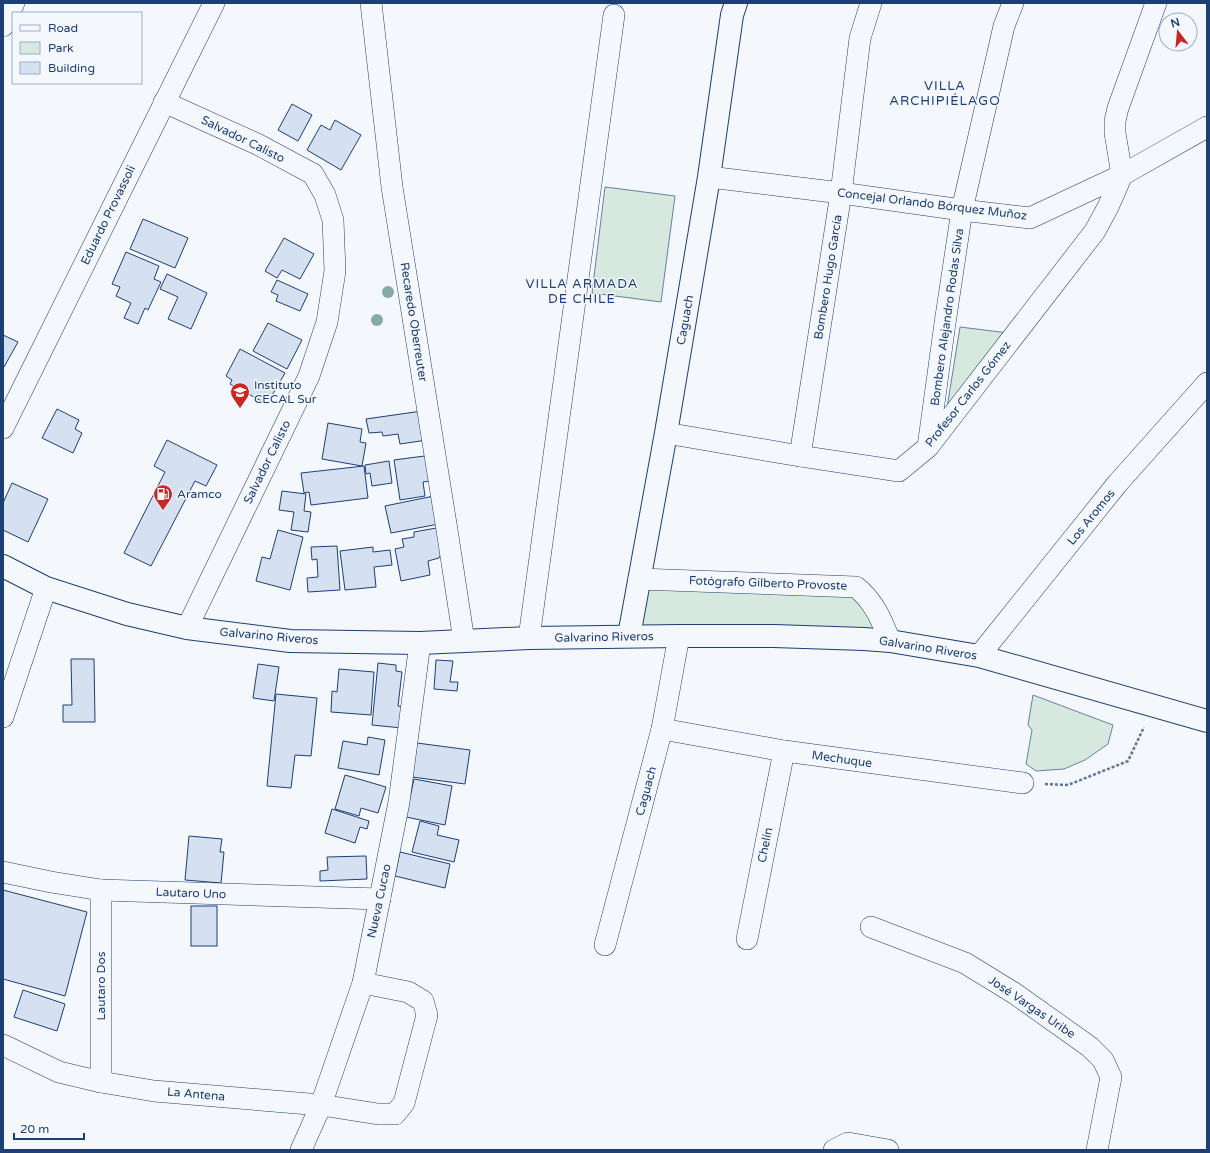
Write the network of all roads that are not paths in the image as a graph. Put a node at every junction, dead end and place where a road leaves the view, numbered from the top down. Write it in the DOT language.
graph roads {
  1 [pos="14,3"];
  2 [pos="214,3"];
  3 [pos="371,3"];
  4 [pos="736,3"];
  5 [pos="871,3"];
  6 [pos="1013,3"];
  7 [pos="1156,3"];
  8 [pos="614,14"];
  9 [pos="3,26"];
  10 [pos="164,102"];
  11 [pos="1207,128"];
  12 [pos="1122,175"];
  13 [pos="709,177"];
  14 [pos="841,193"];
  15 [pos="962,210"];
  16 [pos="1207,383"];
  17 [pos="3,428"];
  18 [pos="666,433"];
  19 [pos="928,447"];
  20 [pos="800,456"];
  21 [pos="3,566"];
  22 [pos="639,579"];
  23 [pos="46,588"];
  24 [pos="187,628"];
  25 [pos="629,636"];
  26 [pos="679,636"];
  27 [pos="529,638"];
  28 [pos="464,640"];
  29 [pos="890,641"];
  30 [pos="420,643"];
  31 [pos="979,656"];
  32 [pos="3,717"];
  33 [pos="1207,721"];
  34 [pos="662,729"];
  35 [pos="784,751"];
  36 [pos="1022,783"];
  37 [pos="3,872"];
  38 [pos="101,890"];
  39 [pos="380,899"];
  40 [pos="871,927"];
  41 [pos="747,939"];
  42 [pos="605,945"];
  43 [pos="362,983"];
  44 [pos="3,1045"];
  45 [pos="101,1082"];
  46 [pos="321,1105"];
  47 [pos="301,1150"];
  48 [pos="834,1150"];
  49 [pos="888,1150"];
  50 [pos="1097,1150"];
  1 -- 9 [label="street"];
  2 -- 10 [label="street, Eduardo Provassoli"];
  3 -- 28 [label="street, Recaredo Oberreuter"];
  4 -- 13 [label="main road, Caguach"];
  5 -- 14 [label="street, Bombero Hugo García"];
  6 -- 15 [label="street, Bombero Alejandro Rodas Silva"];
  7 -- 12 [label="street"];
  8 -- 27 [label="street"];
  10 -- 17 [label="street, Eduardo Provassoli"];
  10 -- 24 [label="street, Salvador Calisto"];
  11 -- 12 [label="street, Concejal Orlando Bórquez Muñoz"];
  12 -- 15 [label="street, Concejal Orlando Bórquez Muñoz"];
  12 -- 19 [label="street, Profesor Carlos Gómez"];
  13 -- 14 [label="street, Concejal Orlando Bórquez Muñoz"];
  13 -- 18 [label="main road, Caguach"];
  14 -- 15 [label="street, Concejal Orlando Bórquez Muñoz"];
  14 -- 20 [label="street, Bombero Hugo García"];
  15 -- 19 [label="street, Bombero Alejandro Rodas Silva"];
  16 -- 31 [label="street, Los Aromos"];
  18 -- 20 [label="street, Profesor Carlos Gómez"];
  18 -- 22 [label="main road, Caguach"];
  19 -- 20 [label="street, Profesor Carlos Gómez"];
  21 -- 23 [label="main road, Galvarino Riveros"];
  22 -- 25 [label="main road, Caguach"];
  22 -- 29 [label="street, Fotógrafo Gilberto Provoste"];
  23 -- 24 [label="main road, Galvarino Riveros"];
  23 -- 32 [label="street"];
  24 -- 30 [label="main road, Galvarino Riveros"];
  25 -- 26 [label="main road, Galvarino Riveros"];
  25 -- 27 [label="main road, Galvarino Riveros"];
  26 -- 29 [label="main road, Galvarino Riveros"];
  26 -- 34 [label="street, Caguach"];
  27 -- 28 [label="main road, Galvarino Riveros"];
  28 -- 30 [label="main road, Galvarino Riveros"];
  29 -- 31 [label="main road, Galvarino Riveros"];
  30 -- 39 [label="street, Nueva Cucao"];
  31 -- 33 [label="main road, Galvarino Riveros"];
  34 -- 35 [label="street, Mechuque"];
  34 -- 42 [label="street, Caguach"];
  35 -- 36 [label="street, Mechuque"];
  35 -- 41 [label="street, Chelín"];
  37 -- 38 [label="street, Lautaro Uno"];
  38 -- 39 [label="street, Lautaro Uno"];
  38 -- 45 [label="street, Lautaro Dos"];
  39 -- 43 [label="street, Nueva Cucao"];
  40 -- 50 [label="street, José Vargas Uribe"];
  43 -- 46 [label="street, Nueva Cucao"];
  43 -- 46 [label="street, La Antena"];
  44 -- 45 [label="street, La Antena"];
  45 -- 46 [label="street, La Antena"];
  46 -- 47 [label="street, Nueva Cucao"];
  48 -- 49 [label="street"];
}
